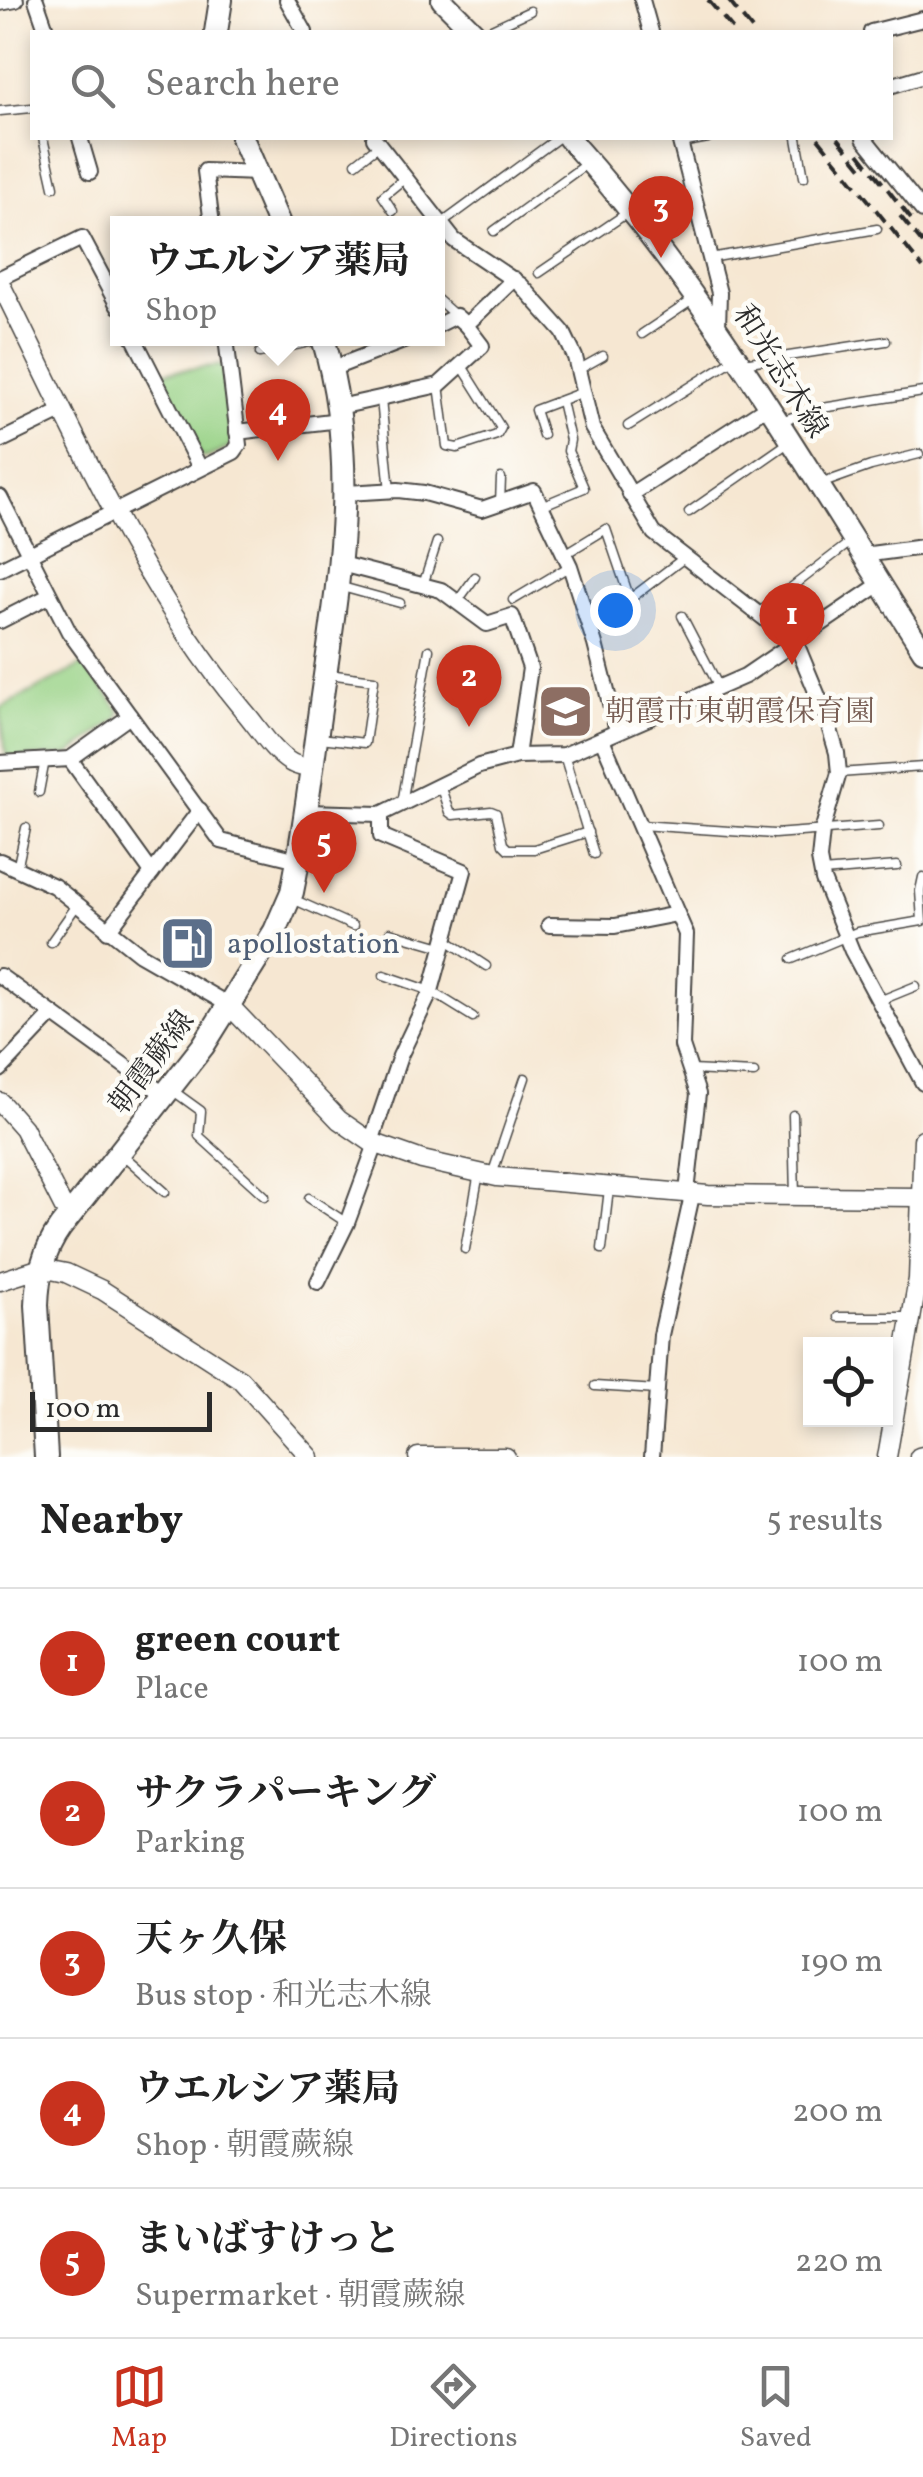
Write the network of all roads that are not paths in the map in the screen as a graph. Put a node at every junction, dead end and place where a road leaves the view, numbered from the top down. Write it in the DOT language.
graph roads {
  1 [pos="16,0"];
  2 [pos="36,0"];
  3 [pos="221,0"];
  4 [pos="287,0"];
  5 [pos="442,0"];
  6 [pos="642,0"];
  7 [pos="0,3"];
  8 [pos="530,11"];
  9 [pos="923,18"];
  10 [pos="46,30"];
  11 [pos="216,30"];
  12 [pos="304,30"];
  13 [pos="472,30"];
  14 [pos="490,30"];
  15 [pos="650,30"];
  16 [pos="878,30"];
  17 [pos="923,76"];
  18 [pos="893,85"];
  19 [pos="30,108"];
  20 [pos="0,111"];
  21 [pos="43,140"];
  22 [pos="81,140"];
  23 [pos="243,140"];
  24 [pos="555,140"];
  25 [pos="570,140"];
  26 [pos="680,140"];
  27 [pos="797,140"];
  28 [pos="866,140"];
  29 [pos="377,141"];
  30 [pos="590,162"];
  31 [pos="356,163"];
  32 [pos="90,172"];
  33 [pos="258,173"];
  34 [pos="804,177"];
  35 [pos="405,178"];
  36 [pos="54,187"];
  37 [pos="630,210"];
  38 [pos="393,211"];
  39 [pos="923,211"];
  40 [pos="211,216"];
  41 [pos="276,216"];
  42 [pos="433,216"];
  43 [pos="445,221"];
  44 [pos="878,229"];
  45 [pos="445,230"];
  46 [pos="494,231"];
  47 [pos="710,258"];
  48 [pos="539,272"];
  49 [pos="110,276"];
  50 [pos="514,279"];
  51 [pos="0,281"];
  52 [pos="698,297"];
  53 [pos="445,306"];
  54 [pos="461,320"];
  55 [pos="445,323"];
  56 [pos="718,327"];
  57 [pos="642,334"];
  58 [pos="886,341"];
  59 [pos="138,346"];
  60 [pos="227,346"];
  61 [pos="292,346"];
  62 [pos="325,346"];
  63 [pos="390,346"];
  64 [pos="260,353"];
  65 [pos="603,356"];
  66 [pos="739,360"];
  67 [pos="461,365"];
  68 [pos="331,369"];
  69 [pos="578,370"];
  70 [pos="439,384"];
  71 [pos="583,392"];
  72 [pos="923,392"];
  73 [pos="381,398"];
  74 [pos="561,400"];
  75 [pos="64,410"];
  76 [pos="340,413"];
  77 [pos="773,414"];
  78 [pos="628,426"];
  79 [pos="237,432"];
  80 [pos="543,435"];
  81 [pos="0,441"];
  82 [pos="791,442"];
  83 [pos="919,454"];
  84 [pos="200,468"];
  85 [pos="501,478"];
  86 [pos="818,484"];
  87 [pos="390,490"];
  88 [pos="346,493"];
  89 [pos="630,495"];
  90 [pos="0,497"];
  91 [pos="500,503"];
  92 [pos="542,506"];
  93 [pos="115,510"];
  94 [pos="690,512"];
  95 [pos="436,542"];
  96 [pos="923,547"];
  97 [pos="858,548"];
  98 [pos="29,554"];
  99 [pos="684,558"];
  100 [pos="568,561"];
  101 [pos="0,569"];
  102 [pos="339,575"];
  103 [pos="475,576"];
  104 [pos="880,584"];
  105 [pos="422,586"];
  106 [pos="49,596"];
  107 [pos="512,600"];
  108 [pos="457,602"];
  109 [pos="400,603"];
  110 [pos="756,614"];
  111 [pos="682,616"];
  112 [pos="0,621"];
  113 [pos="796,642"];
  114 [pos="429,650"];
  115 [pos="923,651"];
  116 [pos="325,674"];
  117 [pos="719,687"];
  118 [pos="130,716"];
  119 [pos="618,731"];
  120 [pos="316,737"];
  121 [pos="602,739"];
  122 [pos="564,754"];
  123 [pos="518,756"];
  124 [pos="70,758"];
  125 [pos="46,760"];
  126 [pos="0,763"];
  127 [pos="923,767"];
  128 [pos="311,769"];
  129 [pos="839,773"];
  130 [pos="440,785"];
  131 [pos="39,792"];
  132 [pos="402,804"];
  133 [pos="200,810"];
  134 [pos="304,812"];
  135 [pos="381,814"];
  136 [pos="640,825"];
  137 [pos="879,826"];
  138 [pos="26,828"];
  139 [pos="822,831"];
  140 [pos="588,832"];
  141 [pos="594,854"];
  142 [pos="298,860"];
  143 [pos="0,861"];
  144 [pos="897,866"];
  145 [pos="17,869"];
  146 [pos="822,872"];
  147 [pos="152,873"];
  148 [pos="923,877"];
  149 [pos="291,898"];
  150 [pos="76,905"];
  151 [pos="677,914"];
  152 [pos="549,925"];
  153 [pos="353,926"];
  154 [pos="108,931"];
  155 [pos="390,932"];
  156 [pos="846,937"];
  157 [pos="51,942"];
  158 [pos="444,943"];
  159 [pos="792,959"];
  160 [pos="486,966"];
  161 [pos="384,975"];
  162 [pos="0,976"];
  163 [pos="916,986"];
  164 [pos="431,991"];
  165 [pos="879,1001"];
  166 [pos="228,1005"];
  167 [pos="53,1014"];
  168 [pos="473,1017"];
  169 [pos="0,1070"];
  170 [pos="691,1070"];
  171 [pos="754,1073"];
  172 [pos="525,1078"];
  173 [pos="923,1083"];
  174 [pos="168,1092"];
  175 [pos="0,1102"];
  176 [pos="793,1115"];
  177 [pos="923,1139"];
  178 [pos="373,1143"];
  179 [pos="120,1152"];
  180 [pos="486,1174"];
  181 [pos="609,1186"];
  182 [pos="165,1192"];
  183 [pos="688,1192"];
  184 [pos="265,1196"];
  185 [pos="795,1197"];
  186 [pos="919,1197"];
  187 [pos="309,1198"];
  188 [pos="69,1218"];
  189 [pos="347,1223"];
  190 [pos="921,1248"];
  191 [pos="465,1249"];
  192 [pos="602,1250"];
  193 [pos="41,1268"];
  194 [pos="0,1280"];
  195 [pos="318,1282"];
  196 [pos="838,1317"];
  197 [pos="911,1317"];
  198 [pos="595,1386"];
  199 [pos="657,1390"];
  200 [pos="46,1457"];
  201 [pos="310,1457"];
  202 [pos="418,1457"];
  203 [pos="488,1457"];
  204 [pos="506,1457"];
  205 [pos="652,1457"];
  206 [pos="887,1457"];
  1 -- 7 [label="street"];
  2 -- 10 [label="street"];
  3 -- 11 [label="main road"];
  4 -- 12 [label="street"];
  5 -- 13 [label="main road"];
  6 -- 15 [label="street"];
  8 -- 14 [label="lane"];
  9 -- 16 [label="street"];
  17 -- 18 [label="street"];
  19 -- 20 [label="lane"];
  21 -- 36 [label="lane"];
  22 -- 32 [label="street"];
  23 -- 33 [label="main road"];
  24 -- 43 [label="lane"];
  25 -- 30 [label="main road, 和光志木線"];
  26 -- 47 [label="street"];
  27 -- 34 [label="lane"];
  28 -- 39 [label="street"];
  29 -- 31 [label="lane"];
  29 -- 35 [label="street"];
  30 -- 37 [label="main road, 和光志木線"];
  30 -- 46 [label="lane"];
  33 -- 40 [label="street"];
  33 -- 41 [label="main road"];
  35 -- 38 [label="lane"];
  35 -- 42 [label="street"];
  37 -- 48 [label="lane"];
  37 -- 52 [label="main road, 和光志木線"];
  44 -- 47 [label="lane"];
  45 -- 50 [label="street"];
  47 -- 56 [label="street"];
  49 -- 51 [label="street"];
  50 -- 54 [label="street"];
  50 -- 69 [label="street"];
  51 -- 75 [label="street"];
  52 -- 56 [label="main road, 和光志木線"];
  52 -- 57 [label="lane"];
  53 -- 54 [label="lane"];
  54 -- 55 [label="street"];
  54 -- 67 [label="street"];
  56 -- 66 [label="main road, 和光志木線"];
  58 -- 66 [label="lane"];
  59 -- 84 [label="street"];
  60 -- 79 [label="street"];
  61 -- 64 [label="lane"];
  62 -- 68 [label="main road, 朝霞蕨線"];
  63 -- 68 [label="street"];
  65 -- 69 [label="lane"];
  66 -- 77 [label="main road, 和光志木線"];
  66 -- 78 [label="lane"];
  67 -- 70 [label="street"];
  67 -- 70 [label="lane"];
  68 -- 76 [label="main road, 朝霞蕨線"];
  69 -- 71 [label="street"];
  70 -- 73 [label="street"];
  71 -- 74 [label="lane"];
  71 -- 89 [label="street"];
  72 -- 77 [label="lane"];
  73 -- 76 [label="street"];
  73 -- 87 [label="lane"];
  74 -- 80 [label="lane"];
  74 -- 92 [label="lane"];
  75 -- 81 [label="street"];
  75 -- 93 [label="street"];
  76 -- 79 [label="street"];
  76 -- 88 [label="main road, 朝霞蕨線"];
  77 -- 82 [label="main road, 和光志木線"];
  77 -- 89 [label="street"];
  79 -- 84 [label="street"];
  82 -- 86 [label="main road, 和光志木線"];
  82 -- 94 [label="lane"];
  83 -- 86 [label="lane"];
  84 -- 93 [label="street"];
  85 -- 91 [label="lane"];
  86 -- 97 [label="main road, 和光志木線"];
  87 -- 88 [label="street"];
  87 -- 91 [label="street"];
  88 -- 102 [label="main road, 朝霞蕨線"];
  89 -- 99 [label="street"];
  90 -- 98 [label="street"];
  91 -- 92 [label="street"];
  92 -- 100 [label="street"];
  93 -- 98 [label="street"];
  93 -- 128 [label="street"];
  95 -- 105 [label="lane"];
  96 -- 97 [label="street"];
  97 -- 104 [label="main road, 和光志木線"];
  97 -- 110 [label="lane"];
  98 -- 101 [label="street"];
  98 -- 106 [label="street"];
  99 -- 100 [label="lane"];
  99 -- 110 [label="street"];
  100 -- 107 [label="lane"];
  100 -- 119 [label="street"];
  102 -- 105 [label="street"];
  102 -- 109 [label="lane"];
  102 -- 116 [label="main road, 朝霞蕨線"];
  103 -- 108 [label="lane"];
  104 -- 113 [label="street"];
  104 -- 115 [label="main road, 和光志木線"];
  105 -- 108 [label="street"];
  106 -- 112 [label="street"];
  106 -- 118 [label="street"];
  108 -- 123 [label="street"];
  110 -- 113 [label="street"];
  111 -- 117 [label="lane"];
  113 -- 117 [label="street"];
  113 -- 129 [label="street"];
  114 -- 132 [label="lane"];
  116 -- 120 [label="main road, 朝霞蕨線"];
  116 -- 120 [label="lane"];
  117 -- 119 [label="street"];
  118 -- 124 [label="street"];
  118 -- 133 [label="street"];
  119 -- 121 [label="street"];
  120 -- 128 [label="main road, 朝霞蕨線"];
  121 -- 122 [label="street"];
  121 -- 136 [label="street"];
  122 -- 123 [label="street"];
  122 -- 140 [label="lane"];
  123 -- 130 [label="street"];
  124 -- 125 [label="street"];
  124 -- 147 [label="street"];
  125 -- 126 [label="street"];
  125 -- 131 [label="lane"];
  127 -- 129 [label="lane"];
  128 -- 134 [label="main road, 朝霞蕨線"];
  129 -- 139 [label="street"];
  130 -- 132 [label="street"];
  130 -- 140 [label="lane"];
  132 -- 135 [label="street"];
  133 -- 142 [label="street"];
  133 -- 147 [label="street"];
  134 -- 135 [label="street"];
  134 -- 142 [label="main road, 朝霞蕨線"];
  135 -- 158 [label="street"];
  136 -- 139 [label="lane"];
  136 -- 151 [label="street"];
  137 -- 139 [label="lane"];
  138 -- 145 [label="lane"];
  139 -- 146 [label="street"];
  140 -- 141 [label="lane"];
  142 -- 149 [label="main road, 朝霞蕨線"];
  143 -- 145 [label="street"];
  144 -- 146 [label="lane"];
  145 -- 150 [label="street"];
  146 -- 156 [label="street"];
  147 -- 154 [label="street"];
  148 -- 156 [label="lane"];
  149 -- 153 [label="lane"];
  149 -- 166 [label="main road, 朝霞蕨線"];
  150 -- 154 [label="street"];
  150 -- 157 [label="lane"];
  151 -- 152 [label="street"];
  151 -- 170 [label="street"];
  154 -- 166 [label="street"];
  155 -- 158 [label="lane"];
  156 -- 159 [label="lane"];
  156 -- 165 [label="street"];
  158 -- 160 [label="lane"];
  158 -- 164 [label="street"];
  161 -- 164 [label="lane"];
  162 -- 167 [label="street"];
  163 -- 165 [label="lane"];
  164 -- 168 [label="lane"];
  164 -- 178 [label="street"];
  165 -- 173 [label="street"];
  166 -- 174 [label="main road, 朝霞蕨線"];
  166 -- 178 [label="street"];
  167 -- 169 [label="street"];
  167 -- 174 [label="street"];
  170 -- 171 [label="lane"];
  170 -- 183 [label="street"];
  172 -- 180 [label="lane"];
  174 -- 179 [label="main road, 朝霞蕨線"];
  174 -- 184 [label="lane"];
  175 -- 188 [label="street"];
  176 -- 185 [label="lane"];
  177 -- 186 [label="street"];
  178 -- 180 [label="street"];
  178 -- 189 [label="street"];
  179 -- 182 [label="lane"];
  179 -- 188 [label="main road, 朝霞蕨線"];
  180 -- 181 [label="street"];
  180 -- 191 [label="lane"];
  181 -- 183 [label="street"];
  181 -- 192 [label="lane"];
  183 -- 185 [label="street"];
  183 -- 199 [label="street"];
  185 -- 186 [label="street"];
  186 -- 190 [label="street"];
  187 -- 189 [label="lane"];
  188 -- 193 [label="main road, 朝霞蕨線"];
  189 -- 195 [label="street"];
  190 -- 197 [label="street"];
  193 -- 194 [label="street"];
  193 -- 200 [label="main road, 朝霞蕨線"];
  193 -- 201 [label="street"];
  196 -- 197 [label="lane"];
  197 -- 206 [label="street"];
  198 -- 199 [label="lane"];
  199 -- 205 [label="street"];
  202 -- 203 [label="street"];
  203 -- 204 [label="street"];
}
